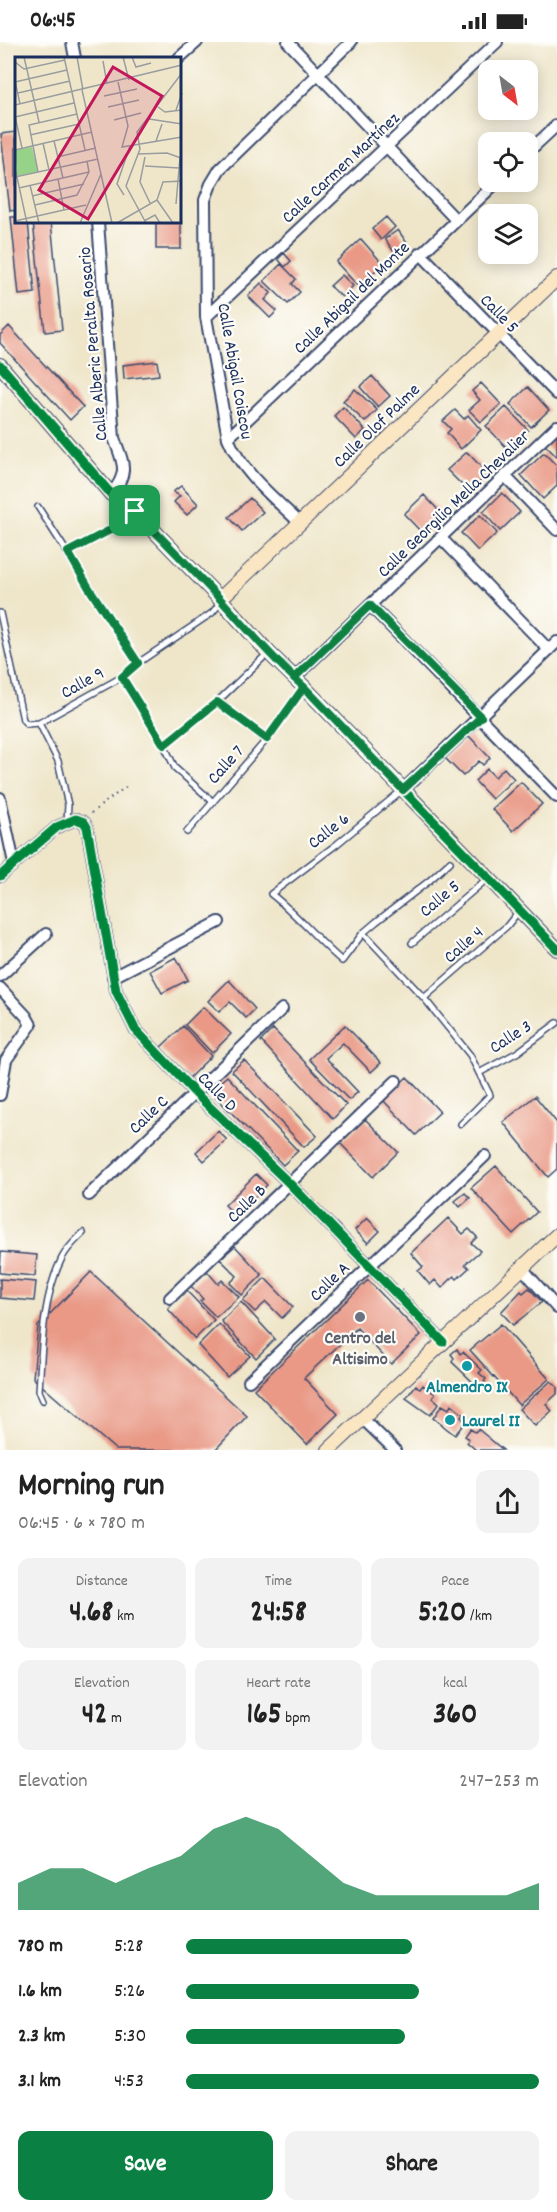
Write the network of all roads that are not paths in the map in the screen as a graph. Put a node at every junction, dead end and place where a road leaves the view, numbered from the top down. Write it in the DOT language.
graph roads {
  1 [pos="72,42"];
  2 [pos="179,42"];
  3 [pos="197,42"];
  4 [pos="288,42"];
  5 [pos="351,42"];
  6 [pos="497,42"];
  7 [pos="75,57"];
  8 [pos="180,57"];
  9 [pos="317,73"];
  10 [pos="557,125"];
  11 [pos="538,143"];
  12 [pos="386,146"];
  13 [pos="486,192"];
  14 [pos="456,220"];
  15 [pos="98,224"];
  16 [pos="420,253"];
  17 [pos="557,278"];
  18 [pos="206,317"];
  19 [pos="497,334"];
  20 [pos="0,366"];
  21 [pos="557,394"];
  22 [pos="557,426"];
  23 [pos="228,438"];
  24 [pos="505,476"];
  25 [pos="111,494"];
  26 [pos="38,507"];
  27 [pos="135,511"];
  28 [pos="300,523"];
  29 [pos="557,530"];
  30 [pos="441,538"];
  31 [pos="68,552"];
  32 [pos="220,599"];
  33 [pos="370,605"];
  34 [pos="0,613"];
  35 [pos="553,646"];
  36 [pos="269,653"];
  37 [pos="138,663"];
  38 [pos="299,682"];
  39 [pos="217,702"];
  40 [pos="481,717"];
  41 [pos="39,723"];
  42 [pos="267,739"];
  43 [pos="403,790"];
  44 [pos="556,794"];
  45 [pos="0,798"];
  46 [pos="212,801"];
  47 [pos="67,821"];
  48 [pos="187,832"];
  49 [pos="450,862"];
  50 [pos="14,863"];
  51 [pos="0,876"];
  52 [pos="488,878"];
  53 [pos="520,911"];
  54 [pos="219,922"];
  55 [pos="363,933"];
  56 [pos="46,934"];
  57 [pos="411,943"];
  58 [pos="557,949"];
  59 [pos="0,975"];
  60 [pos="113,976"];
  61 [pos="0,988"];
  62 [pos="424,998"];
  63 [pos="282,1009"];
  64 [pos="557,1023"];
  65 [pos="479,1072"];
  66 [pos="396,1081"];
  67 [pos="1,1082"];
  68 [pos="194,1092"];
  69 [pos="0,1095"];
  70 [pos="460,1124"];
  71 [pos="485,1156"];
  72 [pos="290,1184"];
  73 [pos="89,1195"];
  74 [pos="83,1233"];
  75 [pos="557,1235"];
  76 [pos="368,1267"];
  77 [pos="522,1268"];
  78 [pos="170,1298"];
  79 [pos="557,1308"];
  80 [pos="443,1342"];
  81 [pos="249,1381"];
  82 [pos="43,1400"];
  83 [pos="363,1419"];
  84 [pos="329,1450"];
  85 [pos="395,1450"];
  1 -- 7 [label="street"];
  2 -- 8 [label="street"];
  3 -- 8 [label="street"];
  4 -- 9 [label="street"];
  5 -- 9 [label="street, Calle Abigail Coiscou"];
  6 -- 12 [label="street, Calle Carmen Martínez"];
  9 -- 12 [label="street"];
  9 -- 18 [label="street, Calle Abigail Coiscou"];
  10 -- 11 [label="street"];
  12 -- 14 [label="street"];
  12 -- 18 [label="street, Calle Carmen Martínez"];
  13 -- 14 [label="street, Calle Abigail del Monte"];
  14 -- 16 [label="street, Calle Abigail del Monte"];
  15 -- 25 [label="street, Calle Alberic Peralta Rosario"];
  16 -- 19 [label="street, Calle 5"];
  16 -- 23 [label="street, Calle Abigail del Monte"];
  17 -- 19 [label="street, Calle Olof Palme"];
  18 -- 23 [label="street, Calle Abigail Coiscou"];
  19 -- 21 [label="street, Calle 5"];
  19 -- 28 [label="street, Calle Olof Palme"];
  20 -- 25 [label="street"];
  22 -- 24 [label="street, Calle Georgilio Mella Chevalier"];
  23 -- 28 [label="street, Calle Abigail Coiscou"];
  24 -- 29 [label="street"];
  24 -- 30 [label="street, Calle Georgilio Mella Chevalier"];
  25 -- 27 [label="street"];
  26 -- 31 [label="lane"];
  27 -- 31 [label="lane"];
  27 -- 32 [label="street"];
  28 -- 32 [label="street, Calle Olof Palme"];
  30 -- 33 [label="street, Calle Georgilio Mella Chevalier"];
  30 -- 35 [label="street"];
  31 -- 37 [label="lane"];
  32 -- 36 [label="street"];
  32 -- 37 [label="lane, Calle 9"];
  33 -- 38 [label="street, Calle Georgilio Mella Chevalier"];
  33 -- 40 [label="street"];
  34 -- 41 [label="lane"];
  35 -- 40 [label="street"];
  36 -- 38 [label="street"];
  36 -- 39 [label="lane"];
  37 -- 41 [label="lane, Calle 9"];
  38 -- 42 [label="lane, Calle 7"];
  38 -- 43 [label="street"];
  39 -- 42 [label="lane"];
  39 -- 46 [label="lane"];
  40 -- 43 [label="street"];
  40 -- 44 [label="street"];
  41 -- 47 [label="lane"];
  42 -- 46 [label="lane, Calle 7"];
  43 -- 52 [label="street"];
  43 -- 55 [label="lane, Calle 6"];
  45 -- 50 [label="street"];
  46 -- 48 [label="lane, Calle 7"];
  47 -- 50 [label="street"];
  47 -- 60 [label="street, Calle D"];
  49 -- 55 [label="lane"];
  50 -- 51 [label="street"];
  52 -- 53 [label="street"];
  52 -- 57 [label="lane, Calle 5"];
  53 -- 58 [label="street"];
  53 -- 62 [label="lane, Calle 4"];
  54 -- 60 [label="street"];
  55 -- 62 [label="lane"];
  56 -- 59 [label="street"];
  60 -- 68 [label="street, Calle D"];
  61 -- 67 [label="street"];
  62 -- 65 [label="lane"];
  63 -- 68 [label="street, Calle C"];
  64 -- 65 [label="lane, Calle 3"];
  65 -- 70 [label="lane"];
  66 -- 72 [label="street, Calle B"];
  67 -- 69 [label="street"];
  68 -- 72 [label="street, Calle D"];
  68 -- 73 [label="street, Calle C"];
  71 -- 76 [label="street, Calle A"];
  72 -- 76 [label="street, Calle D"];
  72 -- 78 [label="street, Calle B"];
  74 -- 82 [label="lane"];
  75 -- 77 [label="street"];
  76 -- 80 [label="street, Calle D"];
  76 -- 81 [label="street, Calle A"];
  77 -- 79 [label="street"];
  77 -- 80 [label="street"];
  80 -- 83 [label="street"];
  83 -- 84 [label="street"];
  83 -- 85 [label="street"];
}
